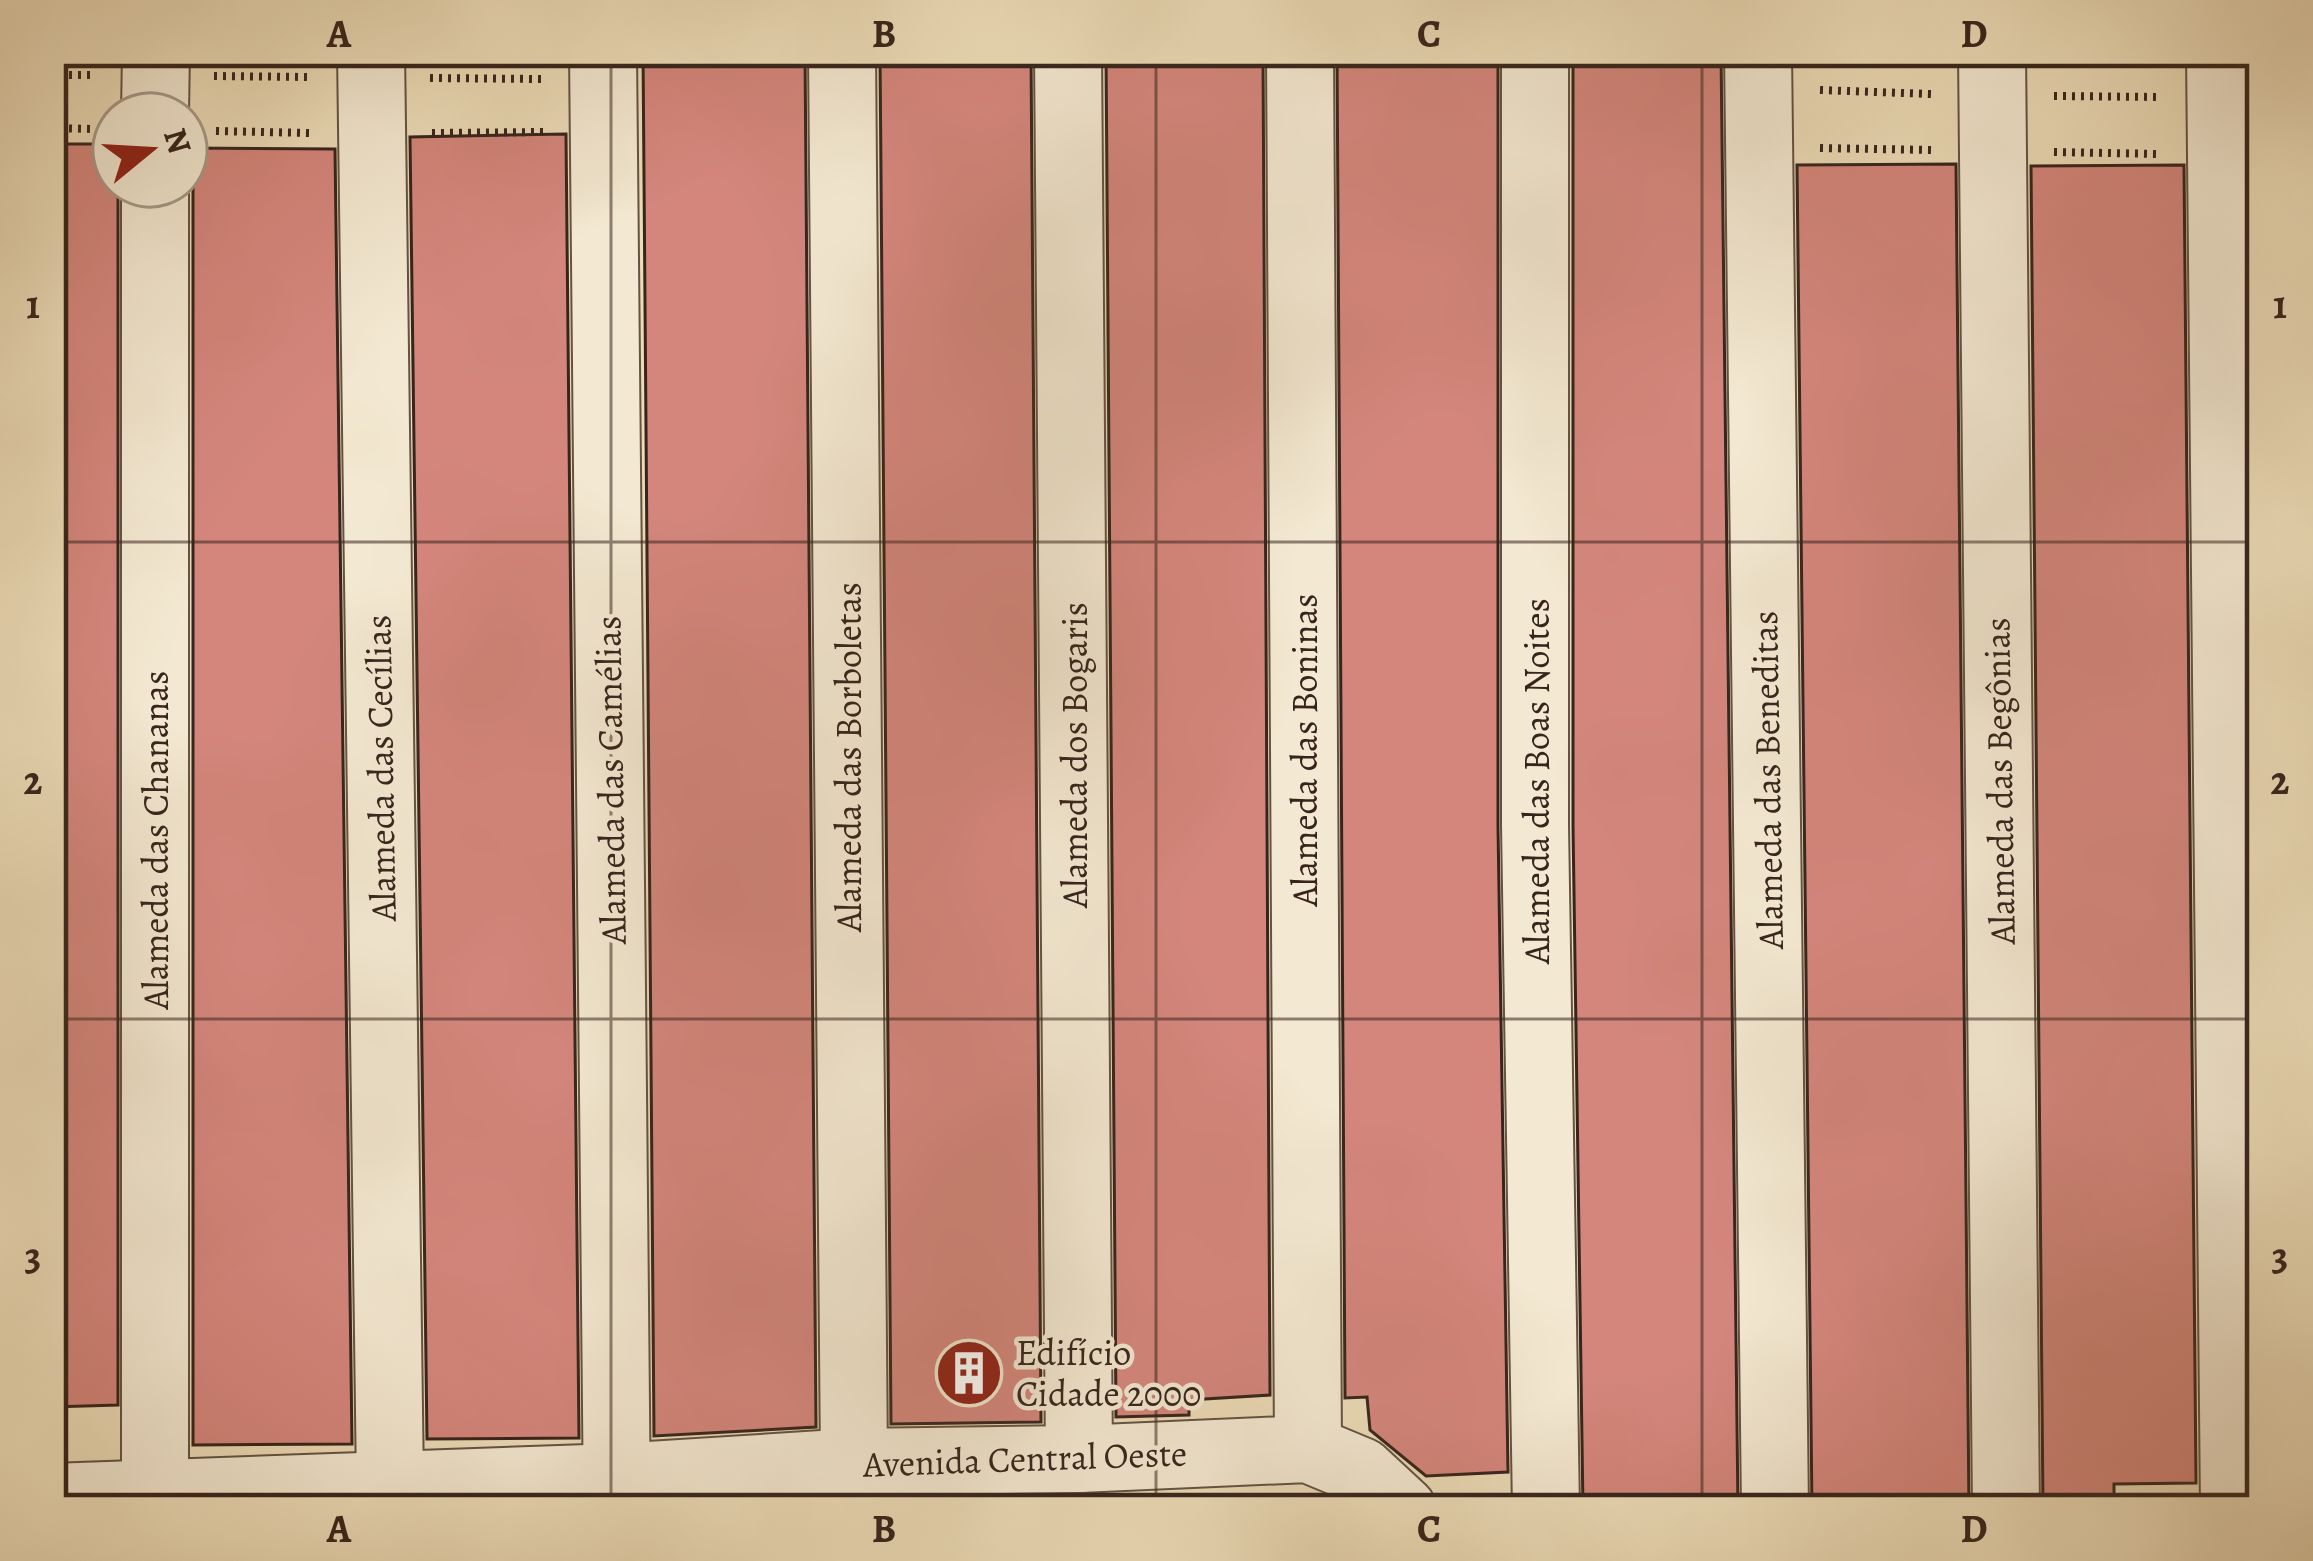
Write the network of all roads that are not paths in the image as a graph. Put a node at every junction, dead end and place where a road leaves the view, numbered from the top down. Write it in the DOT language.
graph roads {
  1 [pos="156,51"];
  2 [pos="371,51"];
  3 [pos="603,51"];
  4 [pos="842,51"];
  5 [pos="1068,51"];
  6 [pos="1300,51"];
  7 [pos="1534,51"];
  8 [pos="1758,51"];
  9 [pos="1992,51"];
  10 [pos="2220,51"];
  11 [pos="155,90"];
  12 [pos="154,210"];
  13 [pos="1308,1449"];
  14 [pos="1079,1459"];
  15 [pos="854,1462"];
  16 [pos="390,1485"];
  17 [pos="155,1493"];
  18 [pos="617,1494"];
  19 [pos="51,1497"];
  20 [pos="1403,1510"];
  21 [pos="1546,1510"];
  22 [pos="1775,1510"];
  23 [pos="2006,1510"];
  24 [pos="2234,1510"];
  1 -- 11 [label="street"];
  2 -- 16 [label="street, Alameda das Cecílias"];
  3 -- 18 [label="street, Alameda das Camélias"];
  4 -- 15 [label="street, Alameda das Borboletas"];
  5 -- 14 [label="street, Alameda dos Bogaris"];
  6 -- 13 [label="street, Alameda das Boninas"];
  7 -- 21 [label="street, Alameda das Boas Noites"];
  8 -- 22 [label="street, Alameda das Beneditas"];
  9 -- 23 [label="street, Alameda das Begônias"];
  10 -- 24 [label="street"];
  12 -- 17 [label="street, Alameda das Chananas"];
  13 -- 14 [label="street, Avenida Central Oeste"];
  13 -- 20 [label="street, Avenida Central Oeste"];
  14 -- 15 [label="street, Avenida Central Oeste"];
  15 -- 18 [label="street, Avenida Central Oeste"];
  16 -- 17 [label="street, Avenida Central Oeste"];
  16 -- 18 [label="street, Avenida Central Oeste"];
  17 -- 19 [label="street, Avenida Central Oeste"];
}
